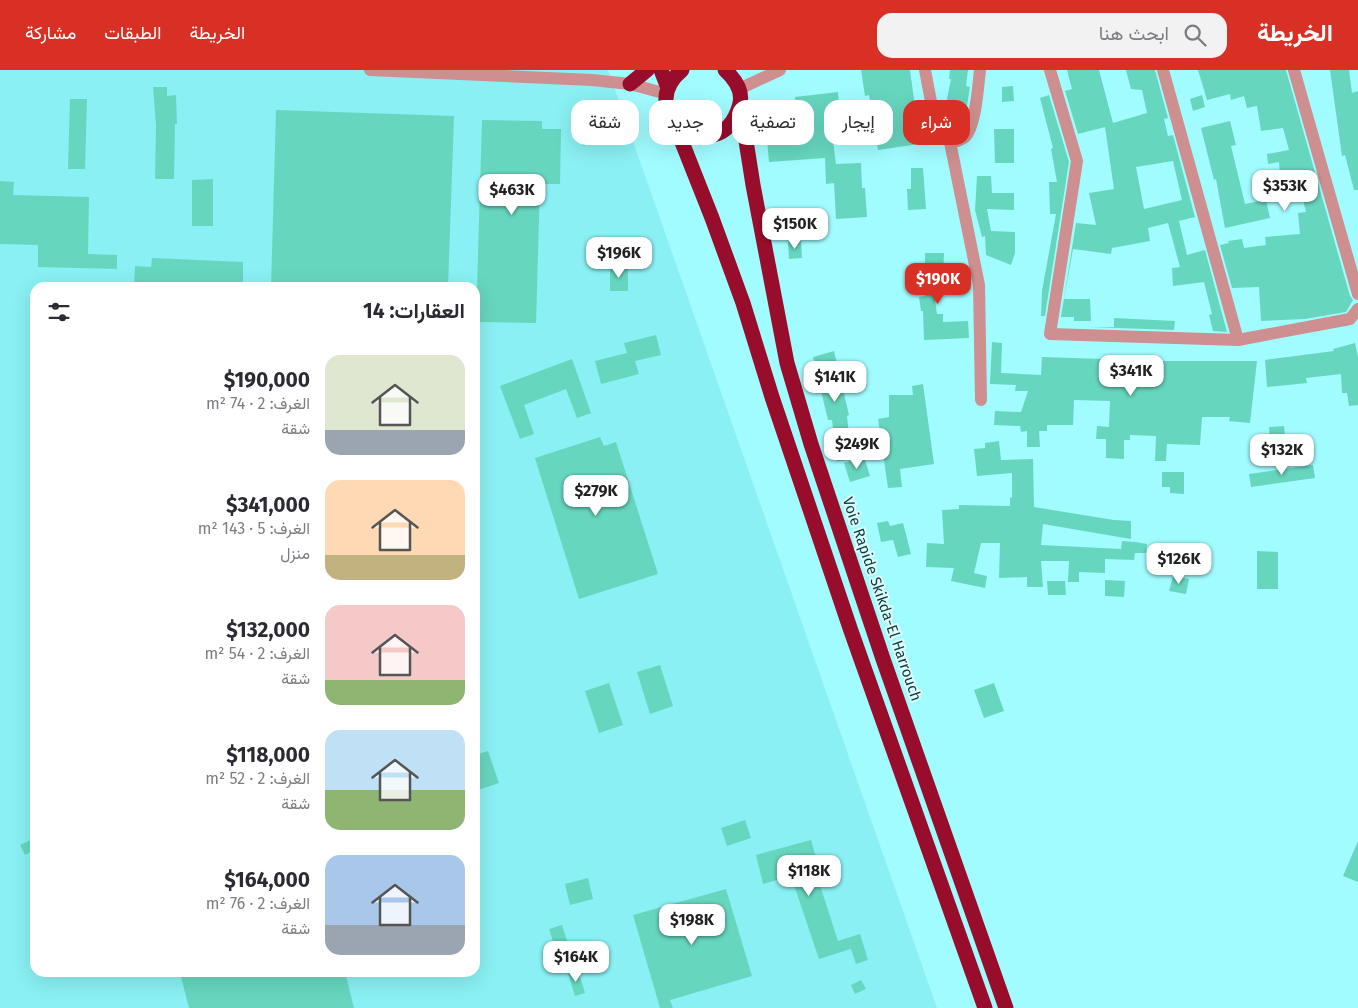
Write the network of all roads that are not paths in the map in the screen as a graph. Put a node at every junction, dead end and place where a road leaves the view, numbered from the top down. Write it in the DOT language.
graph roads {
  1 [pos="370,70"];
  2 [pos="647,70"];
  3 [pos="661,70"];
  4 [pos="682,70"];
  5 [pos="725,70"];
  6 [pos="780,70"];
  7 [pos="925,70"];
  8 [pos="980,70"];
  9 [pos="1050,70"];
  10 [pos="1164,70"];
  11 [pos="1294,70"];
  12 [pos="630,84"];
  13 [pos="667,91"];
  14 [pos="740,96"];
  15 [pos="666,100"];
  16 [pos="931,100"];
  17 [pos="970,130"];
  18 [pos="722,131"];
  19 [pos="683,145"];
  20 [pos="951,145"];
  21 [pos="1358,294"];
  22 [pos="1358,309"];
  23 [pos="1238,340"];
  24 [pos="981,400"];
  25 [pos="985,1008"];
  26 [pos="1006,1008"];
  1 -- 12 [label="street"];
  2 -- 12 [label="highway"];
  3 -- 13 [label="highway"];
  4 -- 13 [label="highway"];
  5 -- 14 [label="highway, Voie Rapide Skikda-El Harrouch"];
  6 -- 14 [label="street"];
  7 -- 16 [label="street"];
  8 -- 17 [label="street"];
  9 -- 23 [label="street"];
  10 -- 23 [label="street"];
  11 -- 21 [label="street"];
  12 -- 13 [label="street"];
  13 -- 15 [label="highway"];
  14 -- 18 [label="highway"];
  14 -- 26 [label="highway, Voie Rapide Skikda-El Harrouch"];
  19 -- 25 [label="highway"];
  20 -- 24 [label="street"];
  22 -- 23 [label="street"];
}
